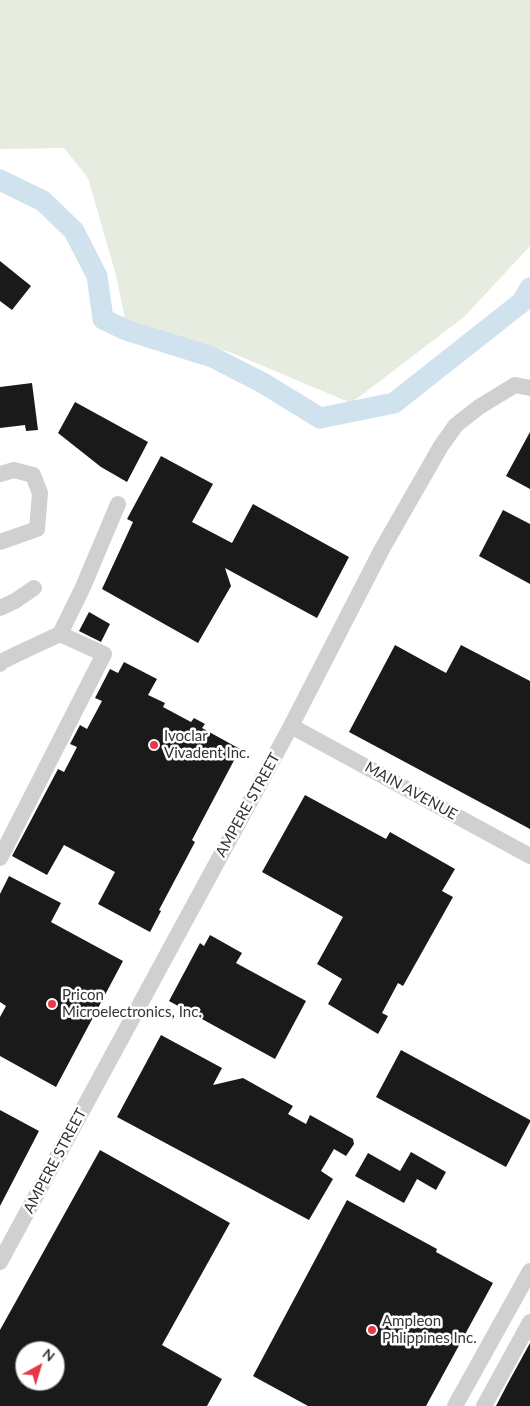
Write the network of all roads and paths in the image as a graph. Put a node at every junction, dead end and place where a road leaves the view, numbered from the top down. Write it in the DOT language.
graph roads {
  1 [pos="530,388"];
  2 [pos="0,474"];
  3 [pos="118,504"];
  4 [pos="0,542"];
  5 [pos="34,588"];
  6 [pos="0,608"];
  7 [pos="60,634"];
  8 [pos="0,664"];
  9 [pos="291,726"];
  10 [pos="530,856"];
  11 [pos="0,858"];
  12 [pos="0,1262"];
  13 [pos="530,1271"];
  14 [pos="530,1322"];
  15 [pos="455,1406"];
  16 [pos="484,1406"];
  1 -- 9 [label="street, AMPERE STREET"];
  2 -- 4 [label="street"];
  3 -- 7 [label="street"];
  5 -- 6 [label="street"];
  7 -- 8 [label="street"];
  7 -- 11 [label="street"];
  9 -- 10 [label="street, MAIN AVENUE"];
  9 -- 12 [label="street, AMPERE STREET"];
  13 -- 15 [label="street"];
  14 -- 16 [label="street"];
}
